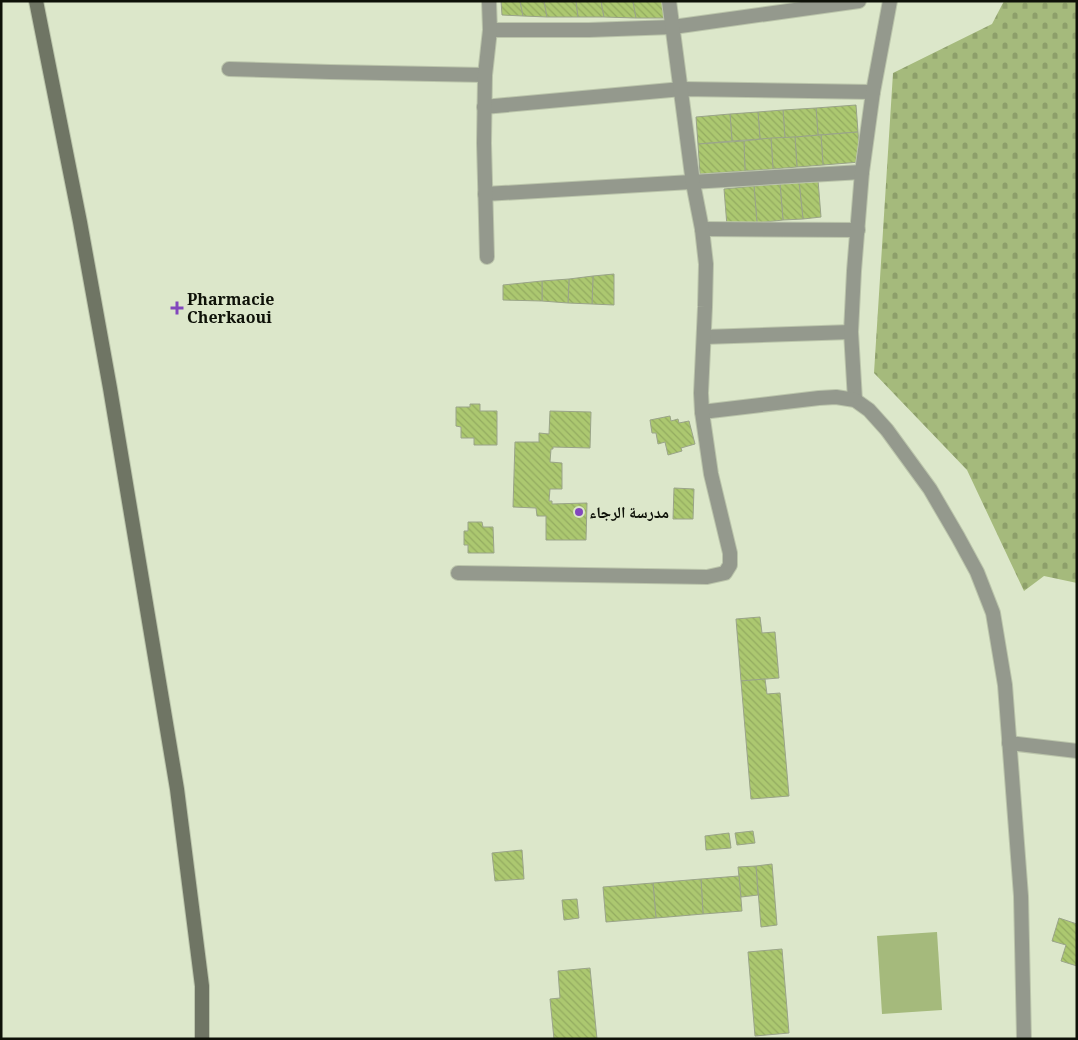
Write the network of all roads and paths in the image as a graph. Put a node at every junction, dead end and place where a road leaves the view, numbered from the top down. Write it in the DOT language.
graph roads {
  1 [pos="36,1"];
  2 [pos="489,1"];
  3 [pos="669,1"];
  4 [pos="859,1"];
  5 [pos="890,1"];
  6 [pos="673,27"];
  7 [pos="490,30"];
  8 [pos="228,69"];
  9 [pos="485,74"];
  10 [pos="682,89"];
  11 [pos="873,92"];
  12 [pos="484,107"];
  13 [pos="862,172"];
  14 [pos="694,182"];
  15 [pos="485,194"];
  16 [pos="702,229"];
  17 [pos="858,230"];
  18 [pos="487,257"];
  19 [pos="851,332"];
  20 [pos="704,337"];
  21 [pos="855,400"];
  22 [pos="702,412"];
  23 [pos="458,573"];
  24 [pos="1009,743"];
  25 [pos="1077,751"];
  26 [pos="202,1039"];
  27 [pos="1024,1039"];
  1 -- 26 [label="main road"];
  2 -- 7 [label="street"];
  3 -- 6 [label="street"];
  4 -- 6 [label="street"];
  5 -- 11 [label="street"];
  6 -- 7 [label="street"];
  6 -- 10 [label="street"];
  7 -- 9 [label="street"];
  8 -- 9 [label="street"];
  9 -- 12 [label="street"];
  10 -- 11 [label="street"];
  10 -- 12 [label="street"];
  10 -- 14 [label="street"];
  11 -- 13 [label="street"];
  12 -- 15 [label="street"];
  13 -- 14 [label="street"];
  13 -- 17 [label="street"];
  14 -- 15 [label="street"];
  14 -- 16 [label="street"];
  15 -- 18 [label="street"];
  16 -- 17 [label="street"];
  16 -- 20 [label="street"];
  17 -- 19 [label="street"];
  19 -- 20 [label="street"];
  19 -- 21 [label="street"];
  20 -- 22 [label="street"];
  21 -- 22 [label="street"];
  21 -- 24 [label="street"];
  22 -- 23 [label="street"];
  24 -- 25 [label="street"];
  24 -- 27 [label="street"];
}
